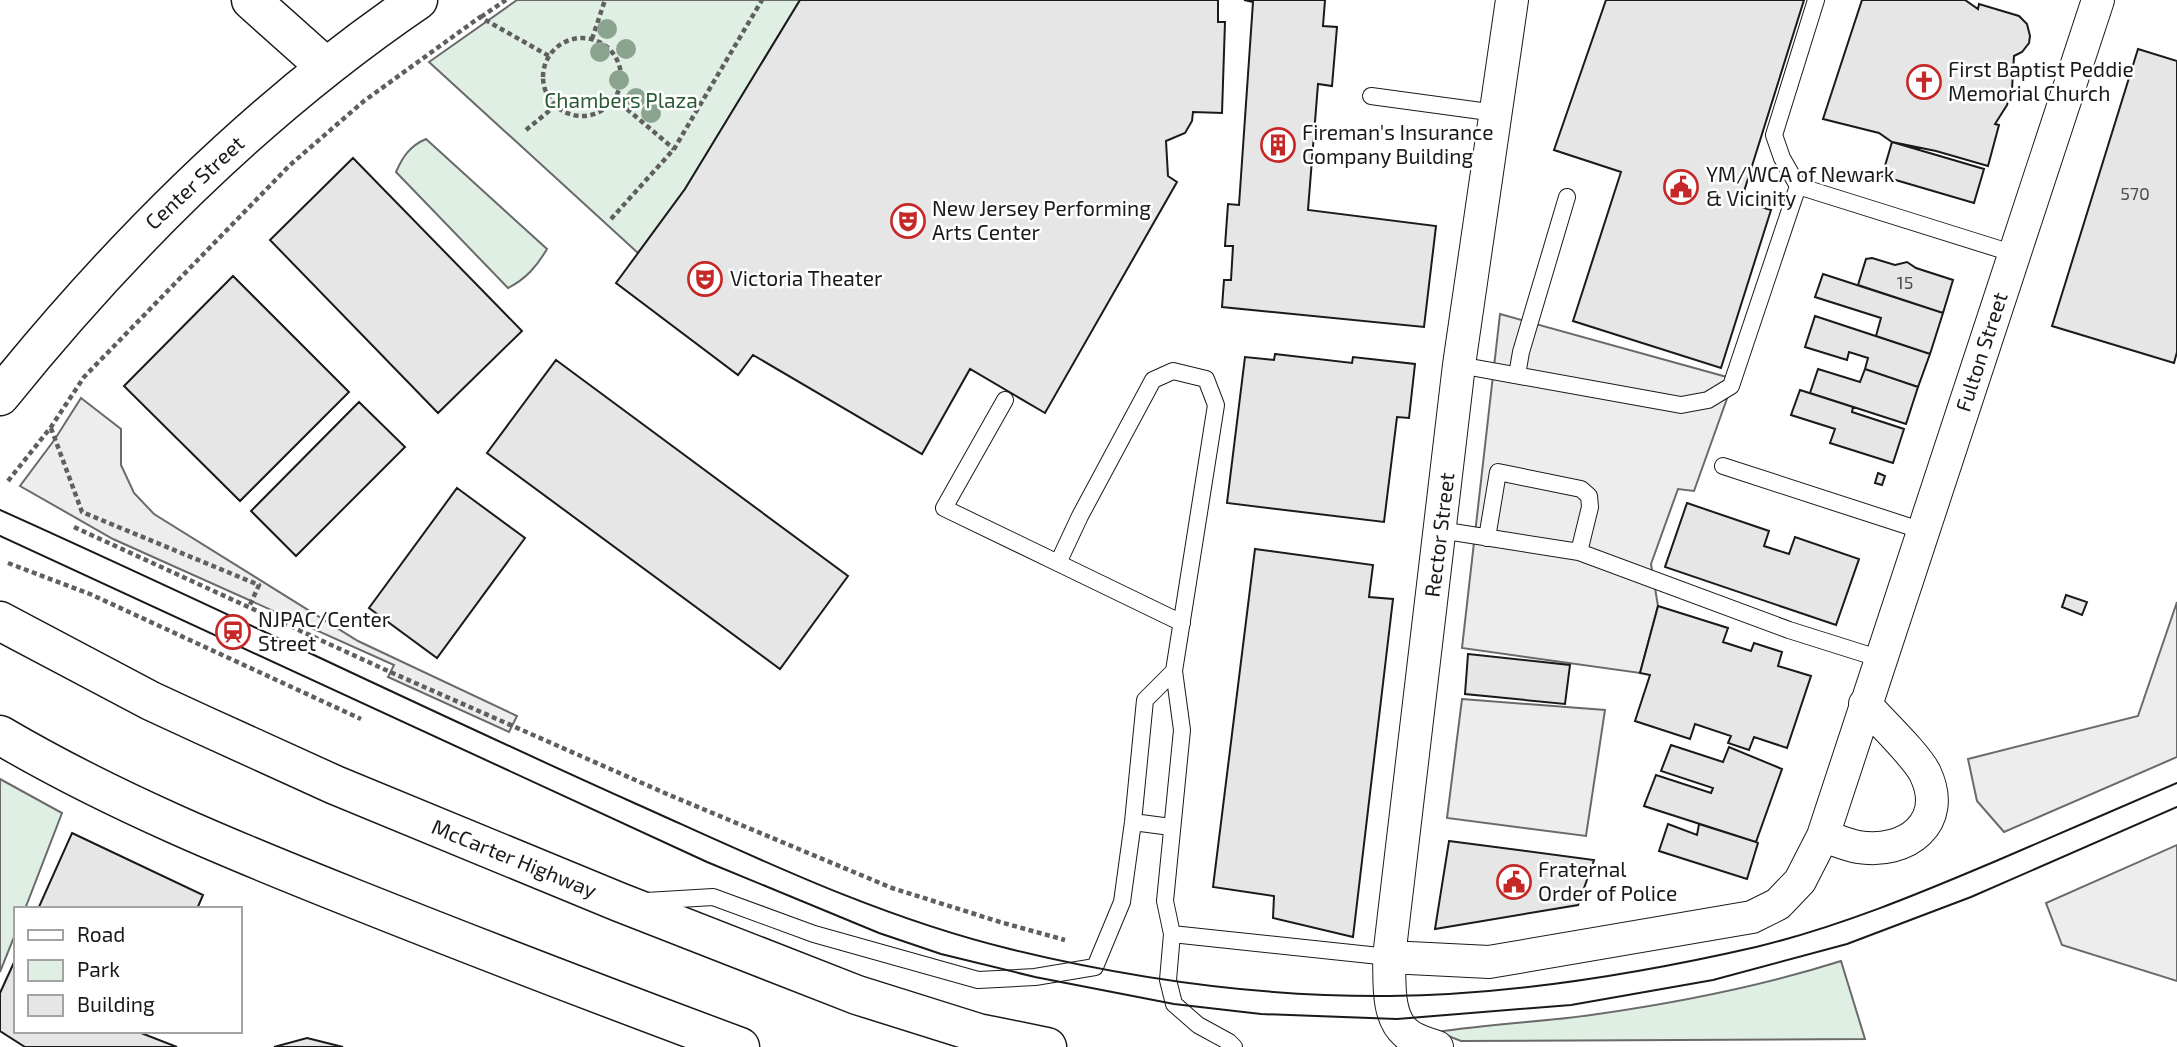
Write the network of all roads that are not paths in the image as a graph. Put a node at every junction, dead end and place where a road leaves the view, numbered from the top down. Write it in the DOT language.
graph roads {
  1 [pos="251,0"];
  2 [pos="418,0"];
  3 [pos="1512,0"];
  4 [pos="1816,0"];
  5 [pos="2098,0"];
  6 [pos="326,67"];
  7 [pos="1371,96"];
  8 [pos="1496,113"];
  9 [pos="1798,186"];
  10 [pos="1567,197"];
  11 [pos="2015,254"];
  12 [pos="1459,365"];
  13 [pos="1517,375"];
  14 [pos="0,396"];
  15 [pos="1005,400"];
  16 [pos="1723,467"];
  17 [pos="1440,530"];
  18 [pos="1923,531"];
  19 [pos="1487,538"];
  20 [pos="1579,552"];
  21 [pos="1058,563"];
  22 [pos="0,621"];
  23 [pos="1182,623"];
  24 [pos="1881,659"];
  25 [pos="1174,671"];
  26 [pos="1865,705"];
  27 [pos="0,735"];
  28 [pos="1133,822"];
  29 [pos="1171,827"];
  30 [pos="1822,836"];
  31 [pos="620,902"];
  32 [pos="1172,934"];
  33 [pos="1389,957"];
  34 [pos="740,1047"];
  35 [pos="1047,1047"];
  36 [pos="1234,1047"];
  37 [pos="1437,1047"];
  1 -- 6 [label="main road"];
  2 -- 6 [label="main road, Center Street"];
  3 -- 8 [label="street, Rector Street"];
  4 -- 9 [label="lane"];
  5 -- 11 [label="street, Fulton Street"];
  6 -- 14 [label="main road, Center Street"];
  7 -- 8 [label="lane"];
  8 -- 12 [label="street, Rector Street"];
  9 -- 11 [label="lane"];
  9 -- 13 [label="lane"];
  10 -- 13 [label="lane"];
  11 -- 18 [label="street, Fulton Street"];
  12 -- 13 [label="lane"];
  12 -- 17 [label="street, Rector Street"];
  15 -- 21 [label="lane"];
  16 -- 18 [label="lane"];
  17 -- 19 [label="lane"];
  17 -- 33 [label="street, Rector Street"];
  18 -- 24 [label="street, Fulton Street"];
  19 -- 20 [label="lane"];
  19 -- 20 [label="lane"];
  20 -- 24 [label="lane"];
  21 -- 23 [label="lane"];
  21 -- 23 [label="lane"];
  22 -- 31 [label="main road, McCarter Highway"];
  23 -- 25 [label="lane"];
  24 -- 26 [label="street, Fulton Street"];
  25 -- 28 [label="lane"];
  25 -- 29 [label="lane"];
  26 -- 30 [label="street, Fulton Street"];
  26 -- 30 [label="street"];
  27 -- 34 [label="main road"];
  28 -- 29 [label="lane"];
  28 -- 31 [label="lane"];
  29 -- 32 [label="lane"];
  30 -- 33 [label="street, Fulton Street"];
  31 -- 35 [label="main road, McCarter Highway"];
  32 -- 33 [label="lane"];
  32 -- 36 [label="lane"];
  33 -- 37 [label="street, Rector Street"];
}
